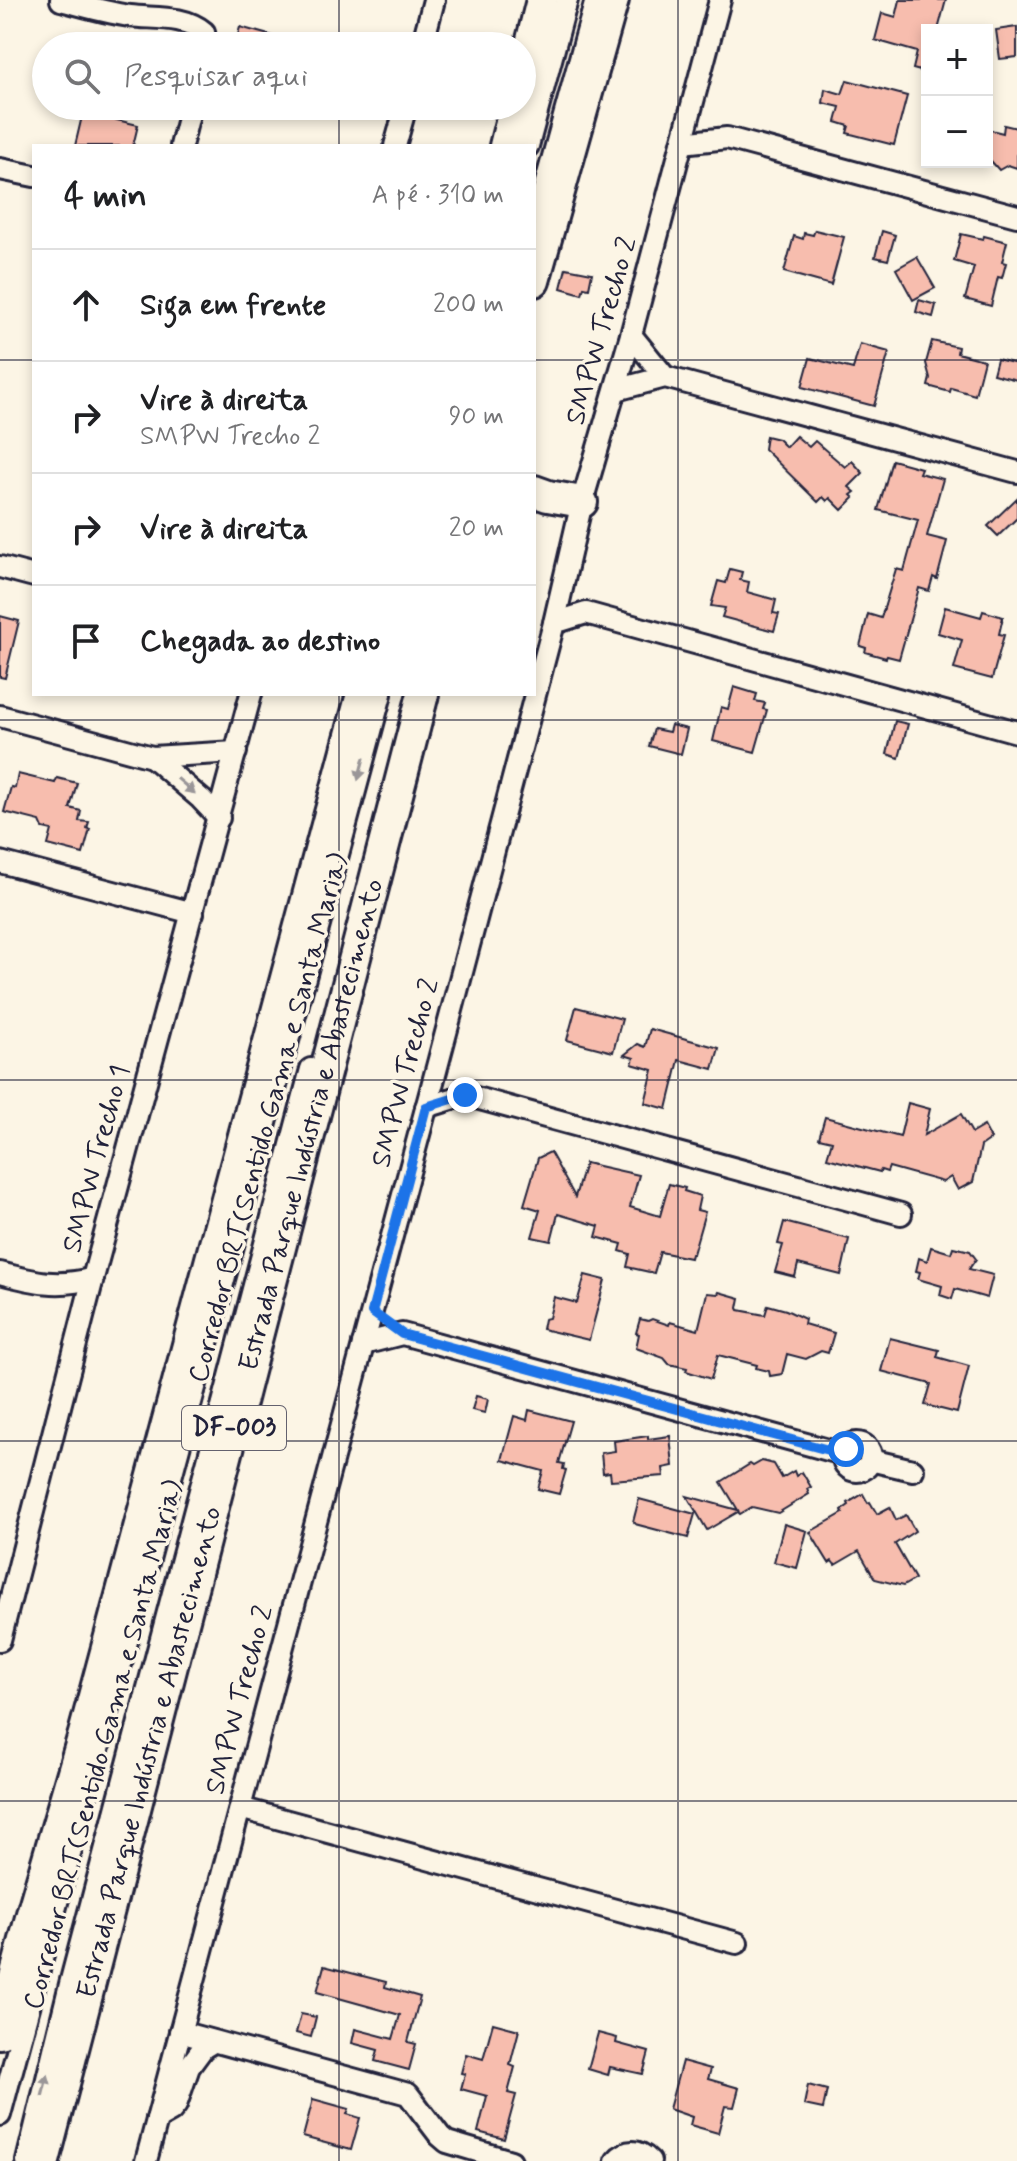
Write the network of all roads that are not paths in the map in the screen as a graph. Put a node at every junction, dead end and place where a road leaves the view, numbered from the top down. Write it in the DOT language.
graph roads {
  1 [pos="61,0"];
  2 [pos="434,0"];
  3 [pos="542,0"];
  4 [pos="567,0"];
  5 [pos="596,0"];
  6 [pos="613,0"];
  7 [pos="720,0"];
  8 [pos="204,32"];
  9 [pos="426,32"];
  10 [pos="534,32"];
  11 [pos="690,111"];
  12 [pos="536,116"];
  13 [pos="188,120"];
  14 [pos="402,120"];
  15 [pos="512,120"];
  16 [pos="535,120"];
  17 [pos="727,138"];
  18 [pos="682,143"];
  19 [pos="182,144"];
  20 [pos="396,144"];
  21 [pos="506,144"];
  22 [pos="529,144"];
  23 [pos="0,169"];
  24 [pos="32,176"];
  25 [pos="1017,216"];
  26 [pos="536,220"];
  27 [pos="536,274"];
  28 [pos="631,335"];
  29 [pos="665,377"];
  30 [pos="616,390"];
  31 [pos="1017,472"];
  32 [pos="536,492"];
  33 [pos="536,502"];
  34 [pos="581,508"];
  35 [pos="0,567"];
  36 [pos="32,575"];
  37 [pos="563,586"];
  38 [pos="586,613"];
  39 [pos="554,623"];
  40 [pos="536,691"];
  41 [pos="250,696"];
  42 [pos="361,696"];
  43 [pos="380,696"];
  44 [pos="409,696"];
  45 [pos="422,696"];
  46 [pos="535,696"];
  47 [pos="0,716"];
  48 [pos="1017,732"];
  49 [pos="236,752"];
  50 [pos="152,757"];
  51 [pos="219,818"];
  52 [pos="0,862"];
  53 [pos="193,913"];
  54 [pos="437,1067"];
  55 [pos="465,1095"];
  56 [pos="426,1107"];
  57 [pos="901,1214"];
  58 [pos="0,1273"];
  59 [pos="93,1278"];
  60 [pos="45,1284"];
  61 [pos="85,1312"];
  62 [pos="372,1312"];
  63 [pos="402,1334"];
  64 [pos="363,1344"];
  65 [pos="913,1470"];
  66 [pos="0,1640"];
  67 [pos="240,1808"];
  68 [pos="737,1943"];
  69 [pos="180,2032"];
  70 [pos="0,2033"];
  71 [pos="213,2042"];
  72 [pos="0,2115"];
  73 [pos="157,2119"];
  74 [pos="27,2161"];
  75 [pos="44,2161"];
  76 [pos="146,2161"];
  77 [pos="511,2161"];
  78 [pos="616,2161"];
  79 [pos="650,2161"];
  1 -- 8 [label="street"];
  2 -- 9 [label="street"];
  3 -- 10 [label="highway"];
  4 -- 12 [label="street"];
  5 -- 26 [label="street"];
  6 -- 27 [label="highway"];
  7 -- 11 [label="street, SMPW Trecho 2"];
  11 -- 17 [label="street"];
  11 -- 18 [label="street, SMPW Trecho 2"];
  13 -- 19 [label="street"];
  14 -- 20 [label="street"];
  15 -- 21 [label="highway"];
  16 -- 22 [label="street"];
  17 -- 18 [label="street"];
  17 -- 25 [label="street"];
  18 -- 28 [label="street, SMPW Trecho 2"];
  23 -- 24 [label="street"];
  28 -- 29 [label="street"];
  28 -- 30 [label="street, SMPW Trecho 2"];
  29 -- 30 [label="street"];
  29 -- 31 [label="street"];
  30 -- 34 [label="street, SMPW Trecho 2"];
  32 -- 34 [label="highway"];
  33 -- 34 [label="highway"];
  34 -- 37 [label="street, SMPW Trecho 2"];
  35 -- 36 [label="street"];
  37 -- 38 [label="street"];
  37 -- 39 [label="street, SMPW Trecho 2"];
  38 -- 39 [label="street"];
  38 -- 48 [label="street"];
  39 -- 40 [label="street, SMPW Trecho 2"];
  41 -- 49 [label="street, SMPW Trecho 1"];
  42 -- 70 [label="highway, DF-003"];
  43 -- 72 [label="street, one-way"];
  74 -- 44 [label="street, Corredor BRT(Sentido Gama e Santa Maria), one-way"];
  45 -- 75 [label="highway, Estrada Parque Indústria e Abastecimento / DF-003"];
  46 -- 54 [label="street, SMPW Trecho 2"];
  47 -- 50 [label="street"];
  49 -- 50 [label="street"];
  49 -- 51 [label="street, SMPW Trecho 1"];
  50 -- 51 [label="street, one-way"];
  51 -- 53 [label="street, SMPW Trecho 1"];
  52 -- 53 [label="street"];
  53 -- 59 [label="street, SMPW Trecho 1"];
  54 -- 55 [label="street"];
  54 -- 56 [label="street, SMPW Trecho 2"];
  55 -- 56 [label="street"];
  55 -- 57 [label="street"];
  56 -- 62 [label="street, SMPW Trecho 2"];
  58 -- 60 [label="street"];
  59 -- 60 [label="street"];
  59 -- 61 [label="street, SMPW Trecho 1"];
  60 -- 61 [label="street"];
  61 -- 66 [label="street, SMPW Trecho 1"];
  62 -- 63 [label="street"];
  62 -- 64 [label="street, SMPW Trecho 2"];
  63 -- 64 [label="street"];
  63 -- 65 [label="street"];
  64 -- 67 [label="street, SMPW Trecho 2"];
  67 -- 68 [label="street"];
  67 -- 69 [label="street, SMPW Trecho 2"];
  69 -- 71 [label="street"];
  69 -- 73 [label="street, SMPW Trecho 2"];
  71 -- 73 [label="street"];
  71 -- 77 [label="street"];
  73 -- 76 [label="street, SMPW Trecho 2"];
  78 -- 79 [label="street"];
}
